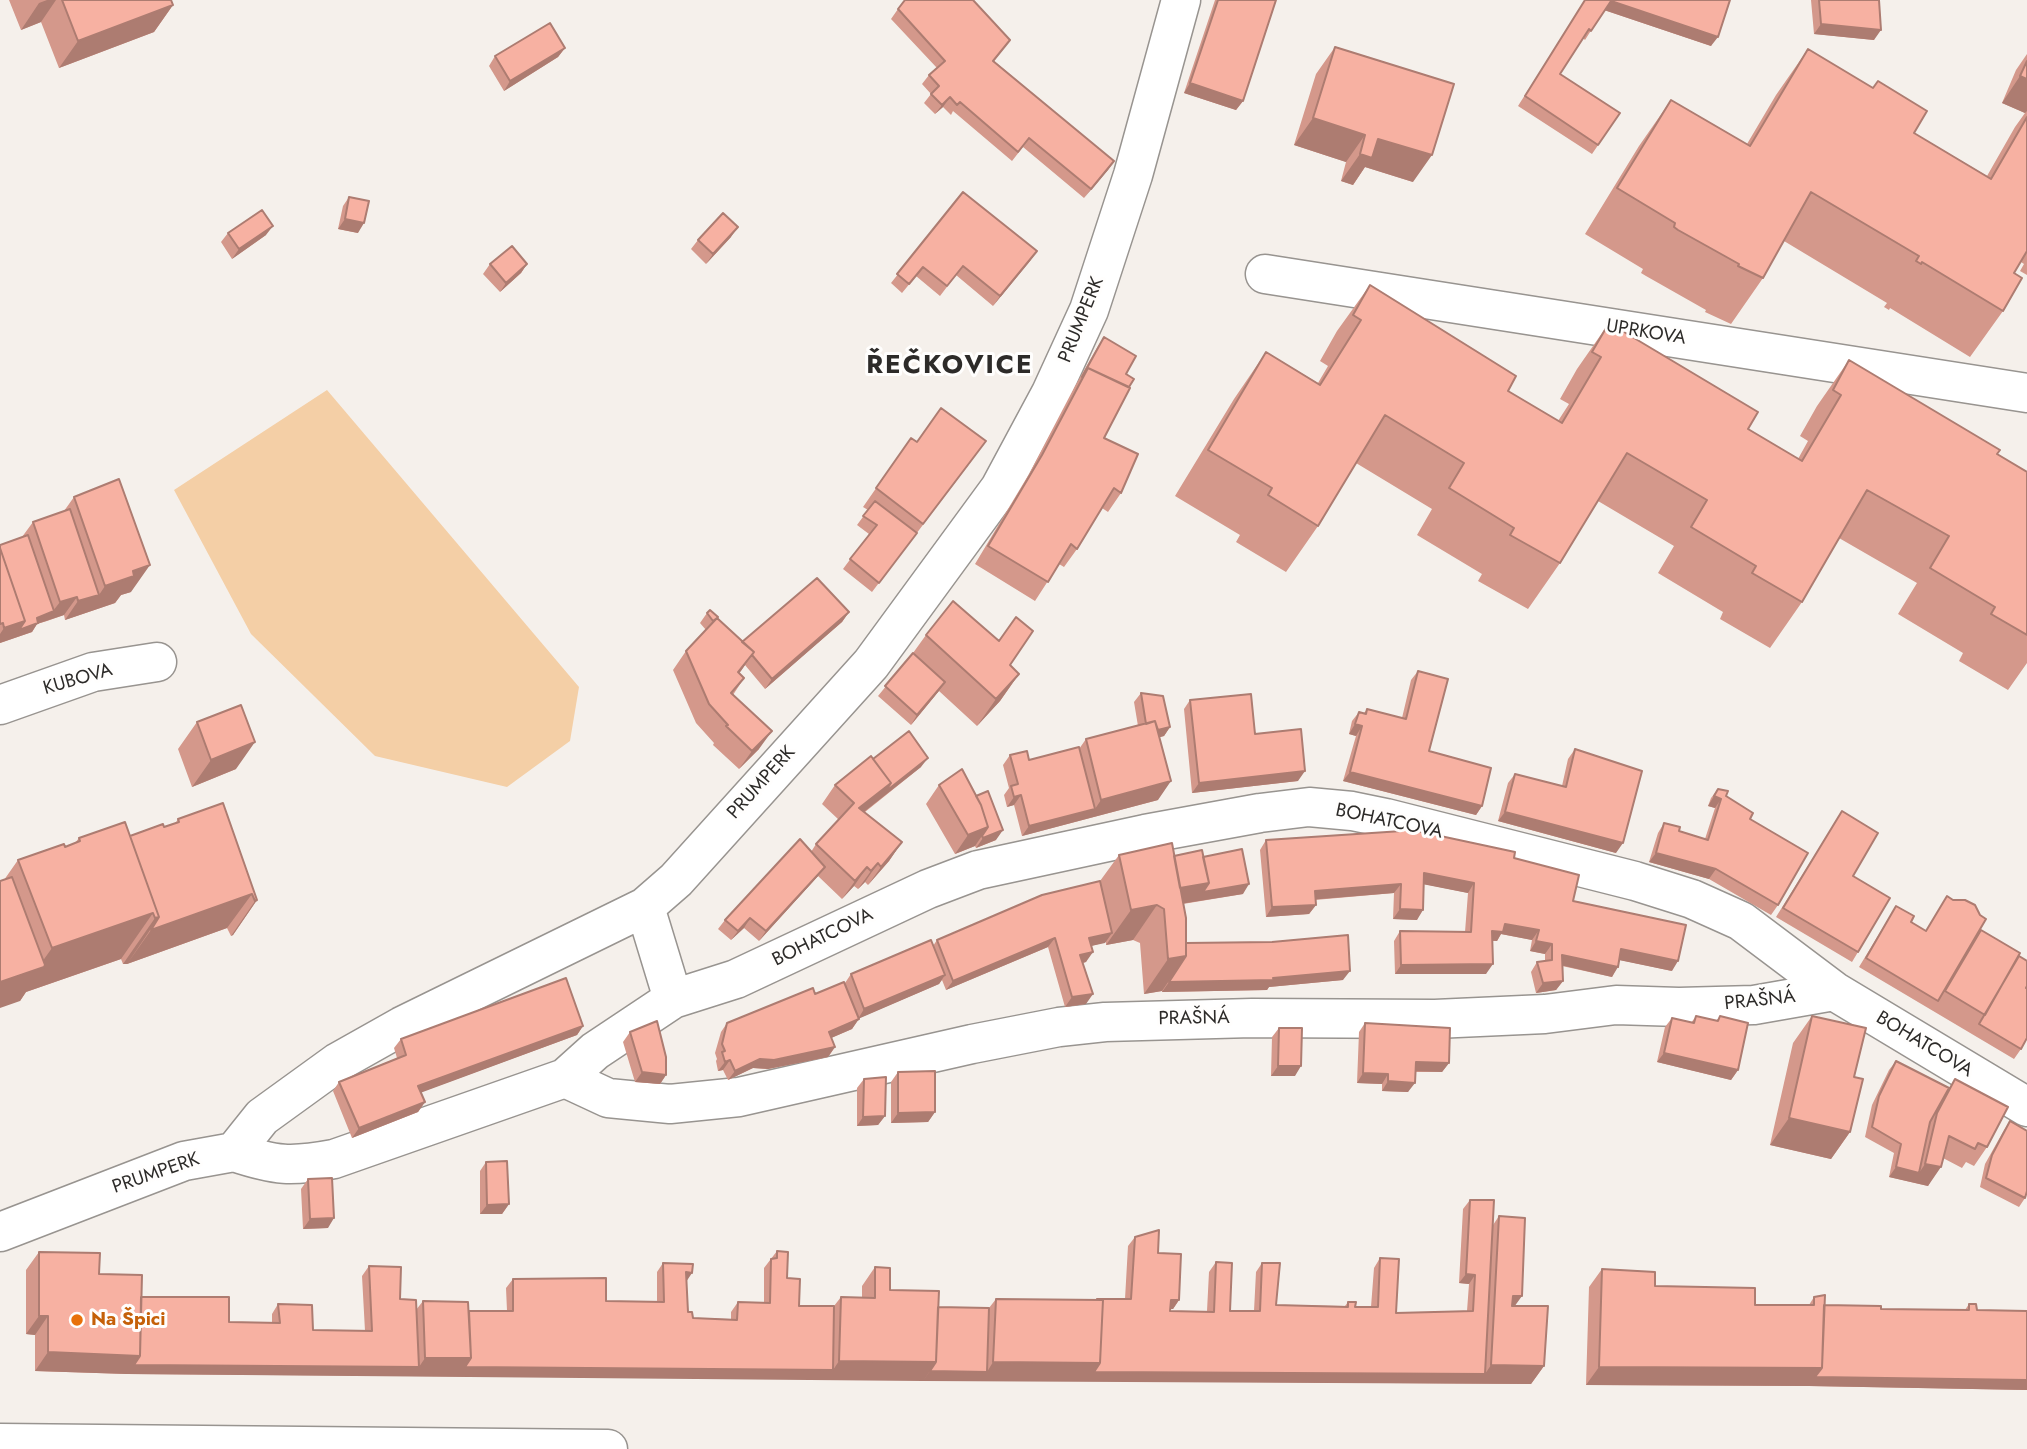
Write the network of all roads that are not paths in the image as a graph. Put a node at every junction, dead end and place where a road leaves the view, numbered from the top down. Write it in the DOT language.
graph roads {
  1 [pos="1181,0"];
  2 [pos="1265,274"];
  3 [pos="2027,393"];
  4 [pos="158,662"];
  5 [pos="0,705"];
  6 [pos="645,907"];
  7 [pos="1834,991"];
  8 [pos="673,999"];
  9 [pos="565,1078"];
  10 [pos="2027,1107"];
  11 [pos="234,1152"];
  12 [pos="0,1232"];
  13 [pos="0,1443"];
  14 [pos="608,1449"];
  1 -- 6 [label="street, PRUMPERK"];
  2 -- 3 [label="street, UPRKOVA"];
  4 -- 5 [label="street, KUBOVA"];
  6 -- 8 [label="street"];
  6 -- 11 [label="street, PRUMPERK"];
  7 -- 8 [label="street, BOHATCOVA"];
  7 -- 9 [label="street, PRAŠNÁ"];
  7 -- 10 [label="street, BOHATCOVA"];
  8 -- 9 [label="street, BOHATCOVA"];
  9 -- 11 [label="street, BOHATCOVA"];
  11 -- 12 [label="street, PRUMPERK"];
  13 -- 14 [label="street"];
}
